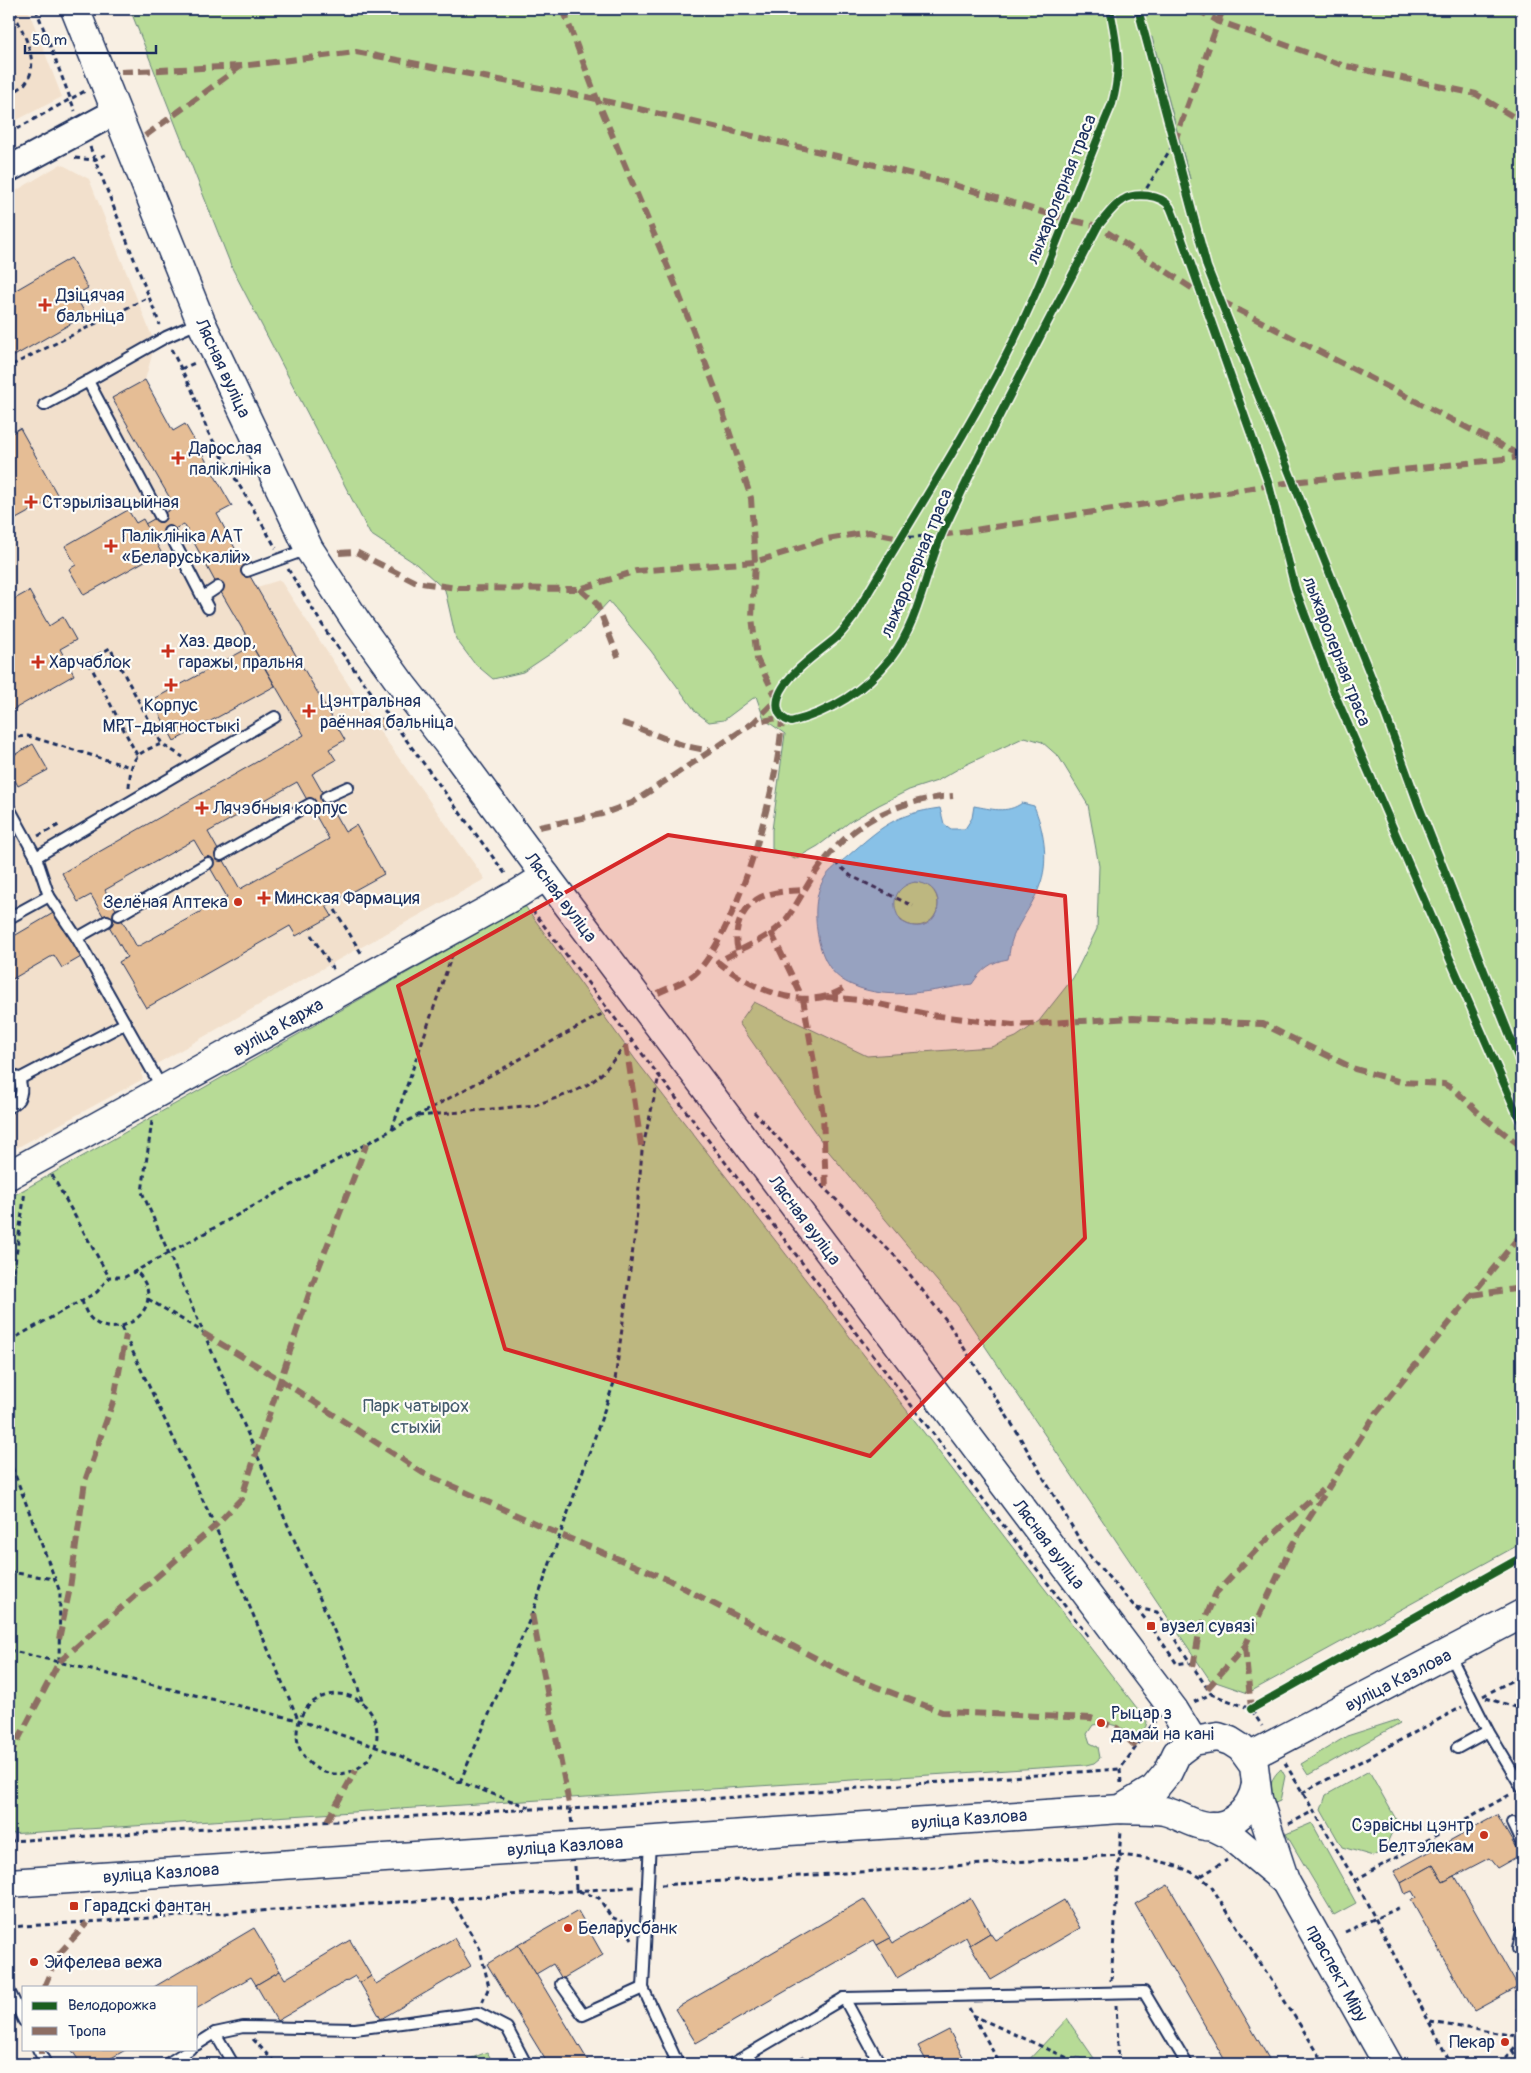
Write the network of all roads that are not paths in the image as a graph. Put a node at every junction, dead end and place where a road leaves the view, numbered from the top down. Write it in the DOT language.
graph roads {
  1 [pos="75,9"];
  2 [pos="115,112"];
  3 [pos="9,169"];
  4 [pos="201,322"];
  5 [pos="88,381"];
  6 [pos="44,405"];
  7 [pos="160,516"];
  8 [pos="169,532"];
  9 [pos="309,549"];
  10 [pos="247,571"];
  11 [pos="218,587"];
  12 [pos="202,597"];
  13 [pos="208,608"];
  14 [pos="274,718"];
  15 [pos="348,787"];
  16 [pos="326,797"];
  17 [pos="310,804"];
  18 [pos="9,808"];
  19 [pos="221,856"];
  20 [pos="36,857"];
  21 [pos="208,863"];
  22 [pos="546,876"];
  23 [pos="49,896"];
  24 [pos="119,915"];
  25 [pos="9,918"];
  26 [pos="107,921"];
  27 [pos="77,938"];
  28 [pos="126,1023"];
  29 [pos="9,1072"];
  30 [pos="19,1079"];
  31 [pos="164,1091"];
  32 [pos="9,1107"];
  33 [pos="17,1180"];
  34 [pos="1522,1614"];
  35 [pos="1449,1654"];
  36 [pos="1488,1731"];
  37 [pos="1193,1741"];
  38 [pos="1457,1748"];
  39 [pos="1249,1757"];
  40 [pos="1168,1772"];
  41 [pos="1256,1785"];
  42 [pos="1522,1787"];
  43 [pos="1121,1809"];
  44 [pos="1185,1818"];
  45 [pos="1512,1823"];
  46 [pos="1212,1826"];
  47 [pos="650,1840"];
  48 [pos="1522,1844"];
  49 [pos="10,1881"];
  50 [pos="1285,1881"];
  51 [pos="1522,1931"];
  52 [pos="1518,1949"];
  53 [pos="561,1984"];
  54 [pos="643,1988"];
  55 [pos="9,1992"];
  56 [pos="844,1998"];
  57 [pos="22,2017"];
  58 [pos="215,2033"];
  59 [pos="198,2044"];
  60 [pos="39,2050"];
  61 [pos="188,2050"];
  62 [pos="46,2064"];
  63 [pos="167,2064"];
  64 [pos="233,2064"];
  65 [pos="526,2064"];
  66 [pos="678,2064"];
  67 [pos="732,2064"];
  68 [pos="880,2064"];
  69 [pos="1187,2064"];
  70 [pos="1388,2064"];
  1 -- 2 [label="main road, Лясная вуліца"];
  2 -- 3 [label="street"];
  2 -- 4 [label="main road, Лясная вуліца"];
  4 -- 5 [label="lane"];
  4 -- 9 [label="main road, Лясная вуліца"];
  5 -- 6 [label="lane"];
  5 -- 7 [label="lane"];
  8 -- 12 [label="lane"];
  9 -- 10 [label="lane"];
  9 -- 22 [label="main road, Лясная вуліца"];
  11 -- 12 [label="lane"];
  12 -- 13 [label="lane"];
  14 -- 20 [label="lane"];
  15 -- 16 [label="lane"];
  17 -- 19 [label="lane"];
  18 -- 20 [label="lane"];
  20 -- 23 [label="lane"];
  21 -- 24 [label="lane"];
  22 -- 31 [label="main road, вуліца Каржа"];
  22 -- 37 [label="main road, Лясная вуліца"];
  23 -- 25 [label="lane"];
  23 -- 27 [label="lane"];
  26 -- 27 [label="lane"];
  27 -- 28 [label="lane"];
  28 -- 30 [label="lane"];
  28 -- 31 [label="lane"];
  29 -- 30 [label="lane"];
  30 -- 32 [label="lane"];
  31 -- 33 [label="main road, вуліца Каржа"];
  34 -- 35 [label="main road, вуліца Казлова"];
  35 -- 36 [label="lane"];
  35 -- 39 [label="main road, вуліца Казлова"];
  36 -- 38 [label="lane"];
  36 -- 42 [label="lane"];
  37 -- 39 [label="main road"];
  37 -- 40 [label="main road"];
  39 -- 41 [label="main road"];
  40 -- 43 [label="main road"];
  40 -- 44 [label="main road"];
  41 -- 46 [label="main road"];
  41 -- 50 [label="main road"];
  43 -- 44 [label="main road, вуліца Казлова"];
  43 -- 47 [label="main road, вуліца Казлова"];
  44 -- 46 [label="main road"];
  45 -- 48 [label="lane"];
  46 -- 50 [label="main road"];
  47 -- 49 [label="main road, вуліца Казлова"];
  47 -- 54 [label="lane"];
  50 -- 70 [label="main road, праспект Міру"];
  51 -- 52 [label="lane"];
  53 -- 54 [label="lane"];
  54 -- 66 [label="lane"];
  55 -- 57 [label="lane"];
  56 -- 67 [label="lane"];
  56 -- 68 [label="lane"];
  56 -- 69 [label="lane"];
  58 -- 59 [label="lane"];
  58 -- 64 [label="lane"];
  58 -- 65 [label="lane"];
  60 -- 62 [label="lane"];
  61 -- 63 [label="lane"];
}
